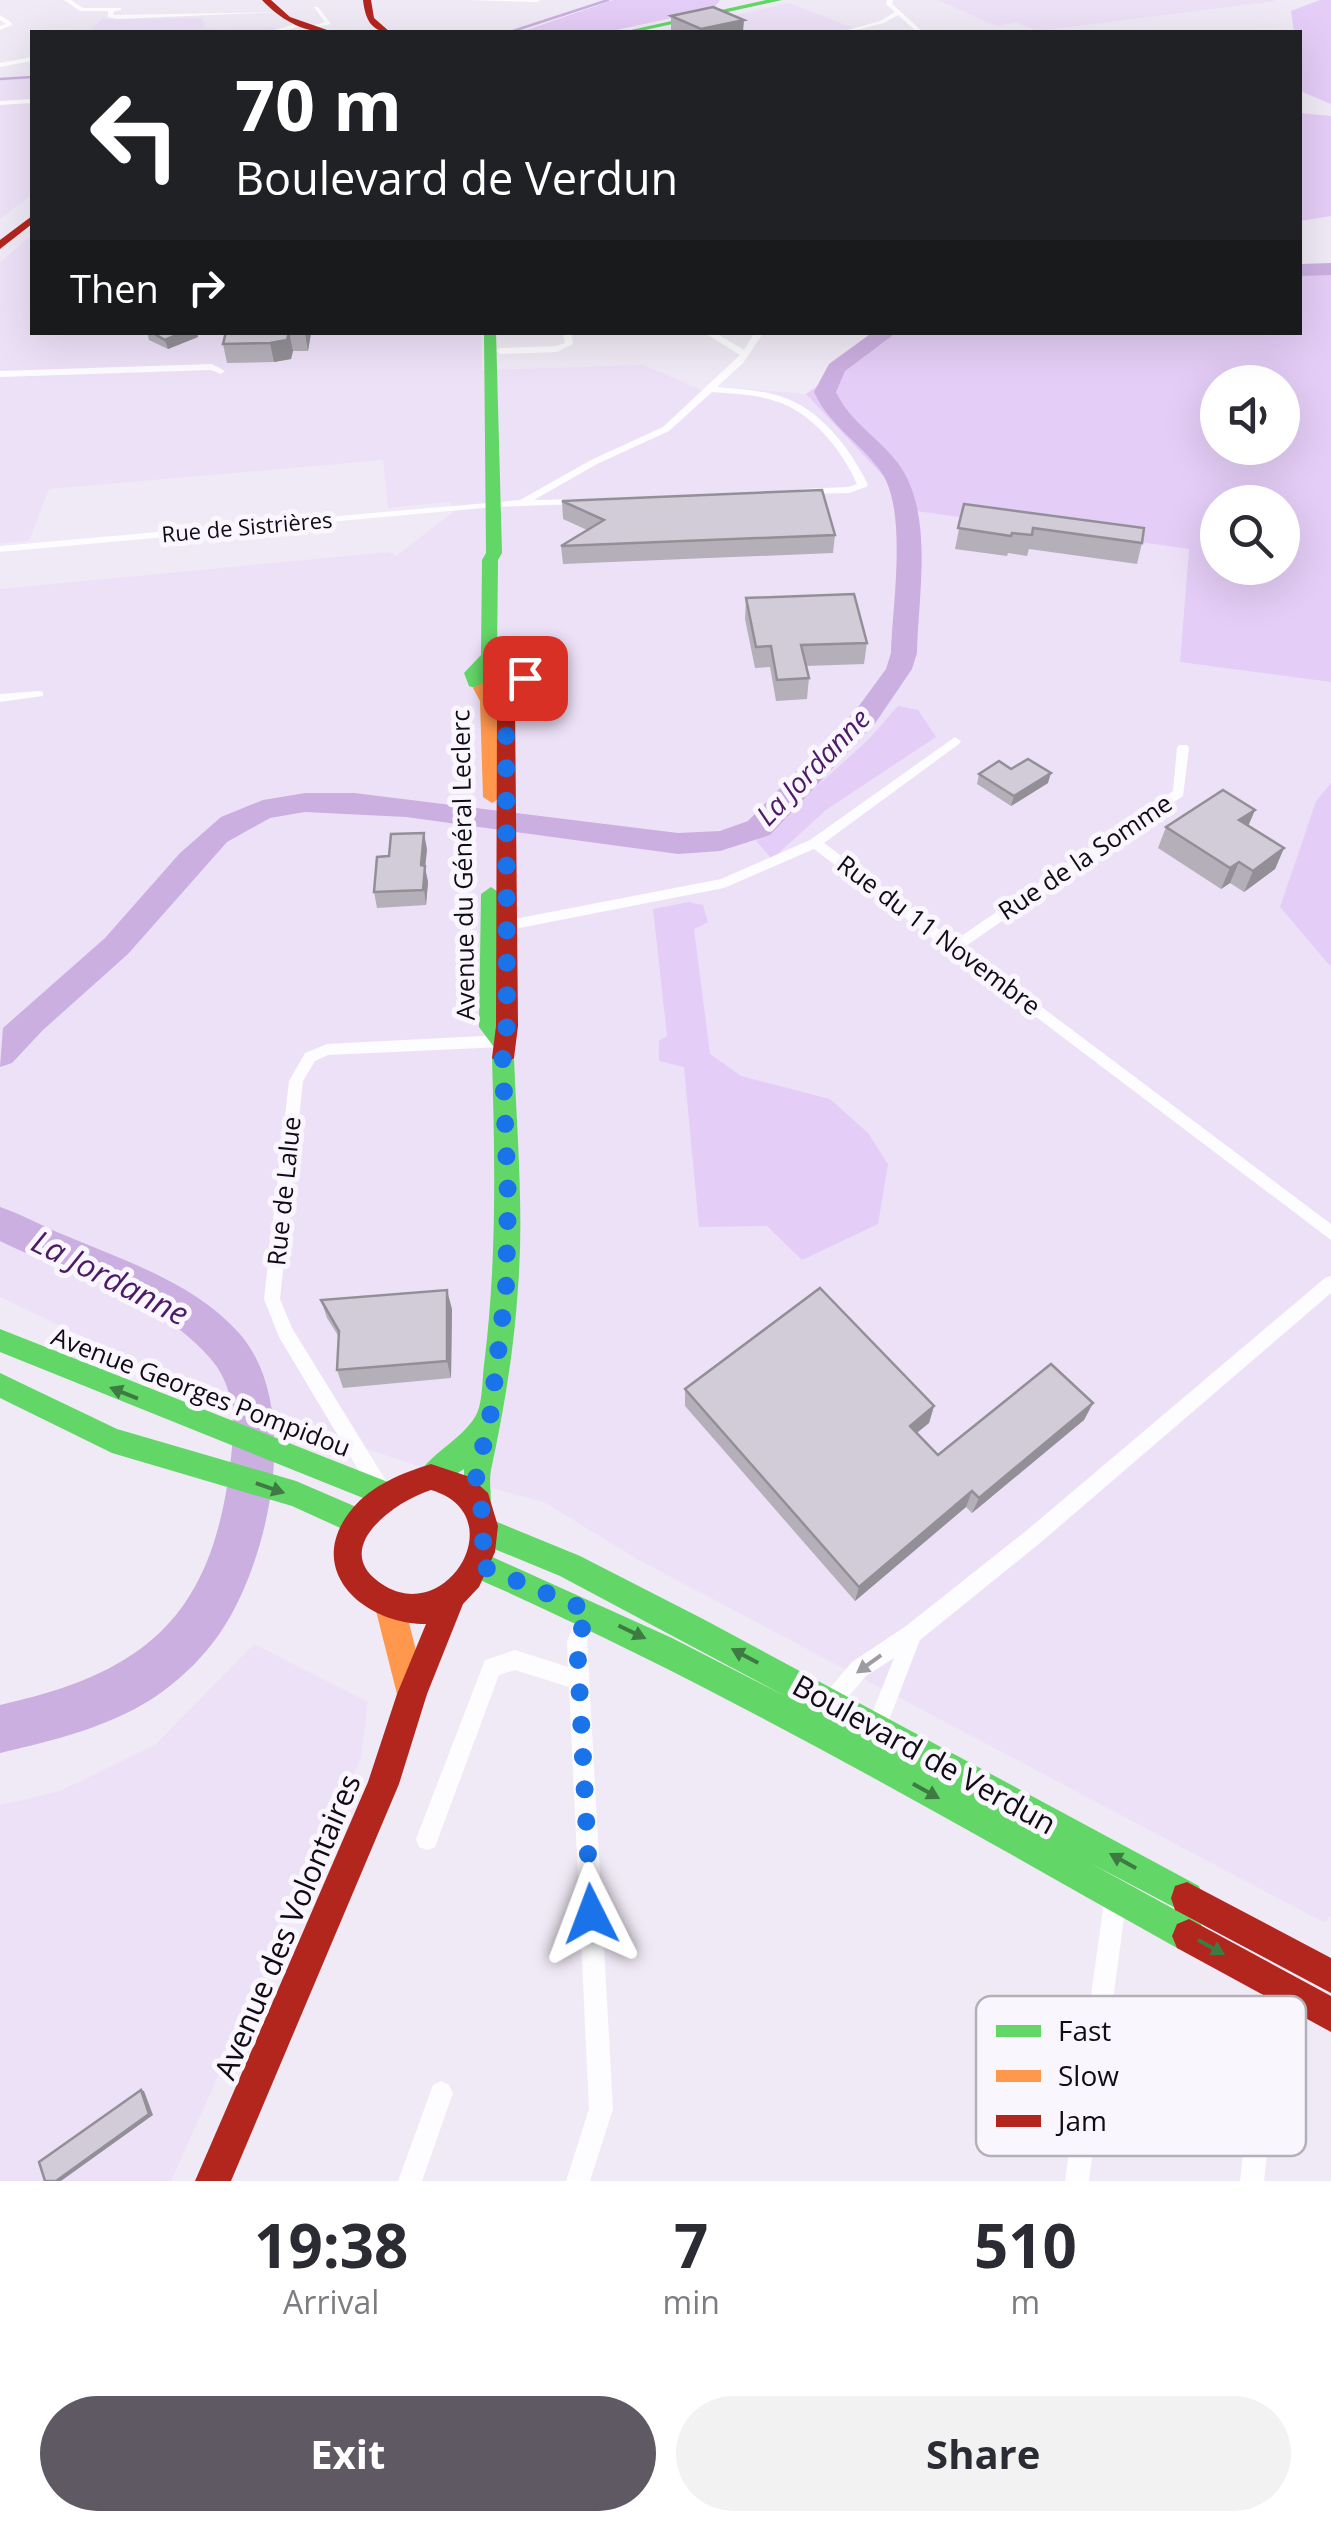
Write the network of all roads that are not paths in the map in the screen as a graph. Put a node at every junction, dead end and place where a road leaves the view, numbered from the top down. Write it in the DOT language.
graph roads {
  1 [pos="67,0"];
  2 [pos="123,0"];
  3 [pos="367,0"];
  4 [pos="474,0"];
  5 [pos="536,0"];
  6 [pos="778,0"];
  7 [pos="890,0"];
  8 [pos="111,9"];
  9 [pos="898,13"];
  10 [pos="272,15"];
  11 [pos="0,17"];
  12 [pos="314,24"];
  13 [pos="0,28"];
  14 [pos="383,30"];
  15 [pos="636,30"];
  16 [pos="854,30"];
  17 [pos="918,30"];
  18 [pos="30,59"];
  19 [pos="0,66"];
  20 [pos="30,101"];
  21 [pos="0,103"];
  22 [pos="30,221"];
  23 [pos="0,246"];
  24 [pos="568,335"];
  25 [pos="712,335"];
  26 [pos="758,335"];
  27 [pos="497,338"];
  28 [pos="745,354"];
  29 [pos="221,370"];
  30 [pos="0,374"];
  31 [pos="712,389"];
  32 [pos="794,492"];
  33 [pos="594,500"];
  34 [pos="520,503"];
  35 [pos="494,504"];
  36 [pos="0,549"];
  37 [pos="494,553"];
  38 [pos="514,661"];
  39 [pos="484,662"];
  40 [pos="514,687"];
  41 [pos="482,688"];
  42 [pos="39,694"];
  43 [pos="0,698"];
  44 [pos="955,741"];
  45 [pos="1183,748"];
  46 [pos="500,795"];
  47 [pos="815,843"];
  48 [pos="498,927"];
  49 [pos="954,947"];
  50 [pos="502,1041"];
  51 [pos="1331,1233"];
  52 [pos="1331,1283"];
  53 [pos="0,1340"];
  54 [pos="0,1384"];
  55 [pos="490,1418"];
  56 [pos="431,1476"];
  57 [pos="383,1493"];
  58 [pos="478,1506"];
  59 [pos="358,1522"];
  60 [pos="485,1531"];
  61 [pos="479,1565"];
  62 [pos="451,1599"];
  63 [pos="390,1607"];
  64 [pos="589,1611"];
  65 [pos="913,1633"];
  66 [pos="579,1680"];
  67 [pos="412,1694"];
  68 [pos="832,1702"];
  69 [pos="877,1726"];
  70 [pos="840,1744"];
  71 [pos="428,1839"];
  72 [pos="1116,1895"];
  73 [pos="1331,1976"];
  74 [pos="1274,1982"];
  75 [pos="1102,1996"];
  76 [pos="1272,1996"];
  77 [pos="1298,1996"];
  78 [pos="1306,2001"];
  79 [pos="1331,2015"];
  80 [pos="442,2092"];
  81 [pos="1080,2156"];
  82 [pos="1255,2156"];
  83 [pos="213,2181"];
  84 [pos="410,2181"];
  85 [pos="578,2181"];
  86 [pos="1077,2181"];
  87 [pos="1252,2181"];
  1 -- 8 [label="street"];
  2 -- 8 [label="street"];
  3 -- 14 [label="main road"];
  4 -- 5 [label="street"];
  6 -- 15 [label="main road"];
  7 -- 9 [label="street"];
  8 -- 10 [label="street"];
  9 -- 16 [label="street"];
  9 -- 17 [label="street"];
  10 -- 12 [label="main road"];
  11 -- 13 [label="street"];
  18 -- 19 [label="street"];
  20 -- 21 [label="street"];
  22 -- 23 [label="main road"];
  24 -- 27 [label="street"];
  25 -- 28 [label="street"];
  26 -- 28 [label="street"];
  27 -- 35 [label="main road, Avenue du Général Leclerc"];
  28 -- 31 [label="street"];
  29 -- 30 [label="street"];
  31 -- 32 [label="street"];
  31 -- 34 [label="street"];
  33 -- 34 [label="street, Rue de Sistrières"];
  34 -- 35 [label="street, Rue de Sistrières"];
  35 -- 36 [label="street, Rue de Sistrières"];
  35 -- 37 [label="main road, Avenue du Général Leclerc"];
  37 -- 38 [label="main road, Avenue du Général Leclerc"];
  37 -- 39 [label="main road, Avenue du Général Leclerc"];
  38 -- 39 [label="main road"];
  38 -- 40 [label="main road, Avenue du Général Leclerc"];
  39 -- 41 [label="main road, Avenue du Général Leclerc"];
  40 -- 41 [label="main road, Avenue du Général Leclerc"];
  40 -- 46 [label="main road, Avenue du Général Leclerc"];
  41 -- 46 [label="main road, Avenue du Général Leclerc"];
  42 -- 43 [label="street"];
  44 -- 47 [label="street"];
  45 -- 49 [label="street, Rue de la Somme"];
  46 -- 48 [label="main road, Avenue du Général Leclerc"];
  47 -- 48 [label="street, Rue du 11 Novembre"];
  47 -- 49 [label="street, Rue du 11 Novembre"];
  48 -- 50 [label="main road, Avenue du Général Leclerc"];
  49 -- 51 [label="street, Rue du 11 Novembre"];
  50 -- 55 [label="main road, Avenue du Général Leclerc"];
  50 -- 57 [label="street, Rue de Lalue"];
  52 -- 65 [label="street"];
  57 -- 53 [label="main road, Avenue Georges Pompidou, one-way"];
  54 -- 59 [label="main road, one-way"];
  55 -- 56 [label="main road"];
  55 -- 58 [label="main road, Avenue du Général Leclerc"];
  56 -- 57 [label="main road"];
  56 -- 58 [label="main road"];
  57 -- 59 [label="main road"];
  58 -- 60 [label="main road"];
  59 -- 63 [label="main road"];
  60 -- 61 [label="main road"];
  68 -- 60 [label="main road, Boulevard de Verdun, one-way"];
  61 -- 62 [label="main road"];
  61 -- 64 [label="main road, Boulevard de Verdun"];
  62 -- 63 [label="main road"];
  62 -- 67 [label="main road, Avenue des Volontaires"];
  63 -- 67 [label="main road"];
  64 -- 66 [label="street"];
  64 -- 70 [label="main road, Boulevard de Verdun, one-way"];
  65 -- 68 [label="street, one-way"];
  65 -- 69 [label="street"];
  66 -- 71 [label="street"];
  66 -- 85 [label="street"];
  67 -- 83 [label="main road, Avenue des Volontaires"];
  68 -- 69 [label="main road, Boulevard de Verdun"];
  69 -- 70 [label="main road"];
  73 -- 69 [label="main road, Boulevard de Verdun, one-way"];
  70 -- 72 [label="main road, Boulevard de Verdun, one-way"];
  72 -- 74 [label="main road, Boulevard de Verdun, one-way"];
  72 -- 75 [label="street"];
  74 -- 76 [label="street"];
  74 -- 77 [label="main road, Boulevard de Verdun"];
  78 -- 79 [label="main road, Boulevard de Verdun"];
  80 -- 84 [label="street"];
  81 -- 86 [label="street"];
  82 -- 87 [label="street"];
}
